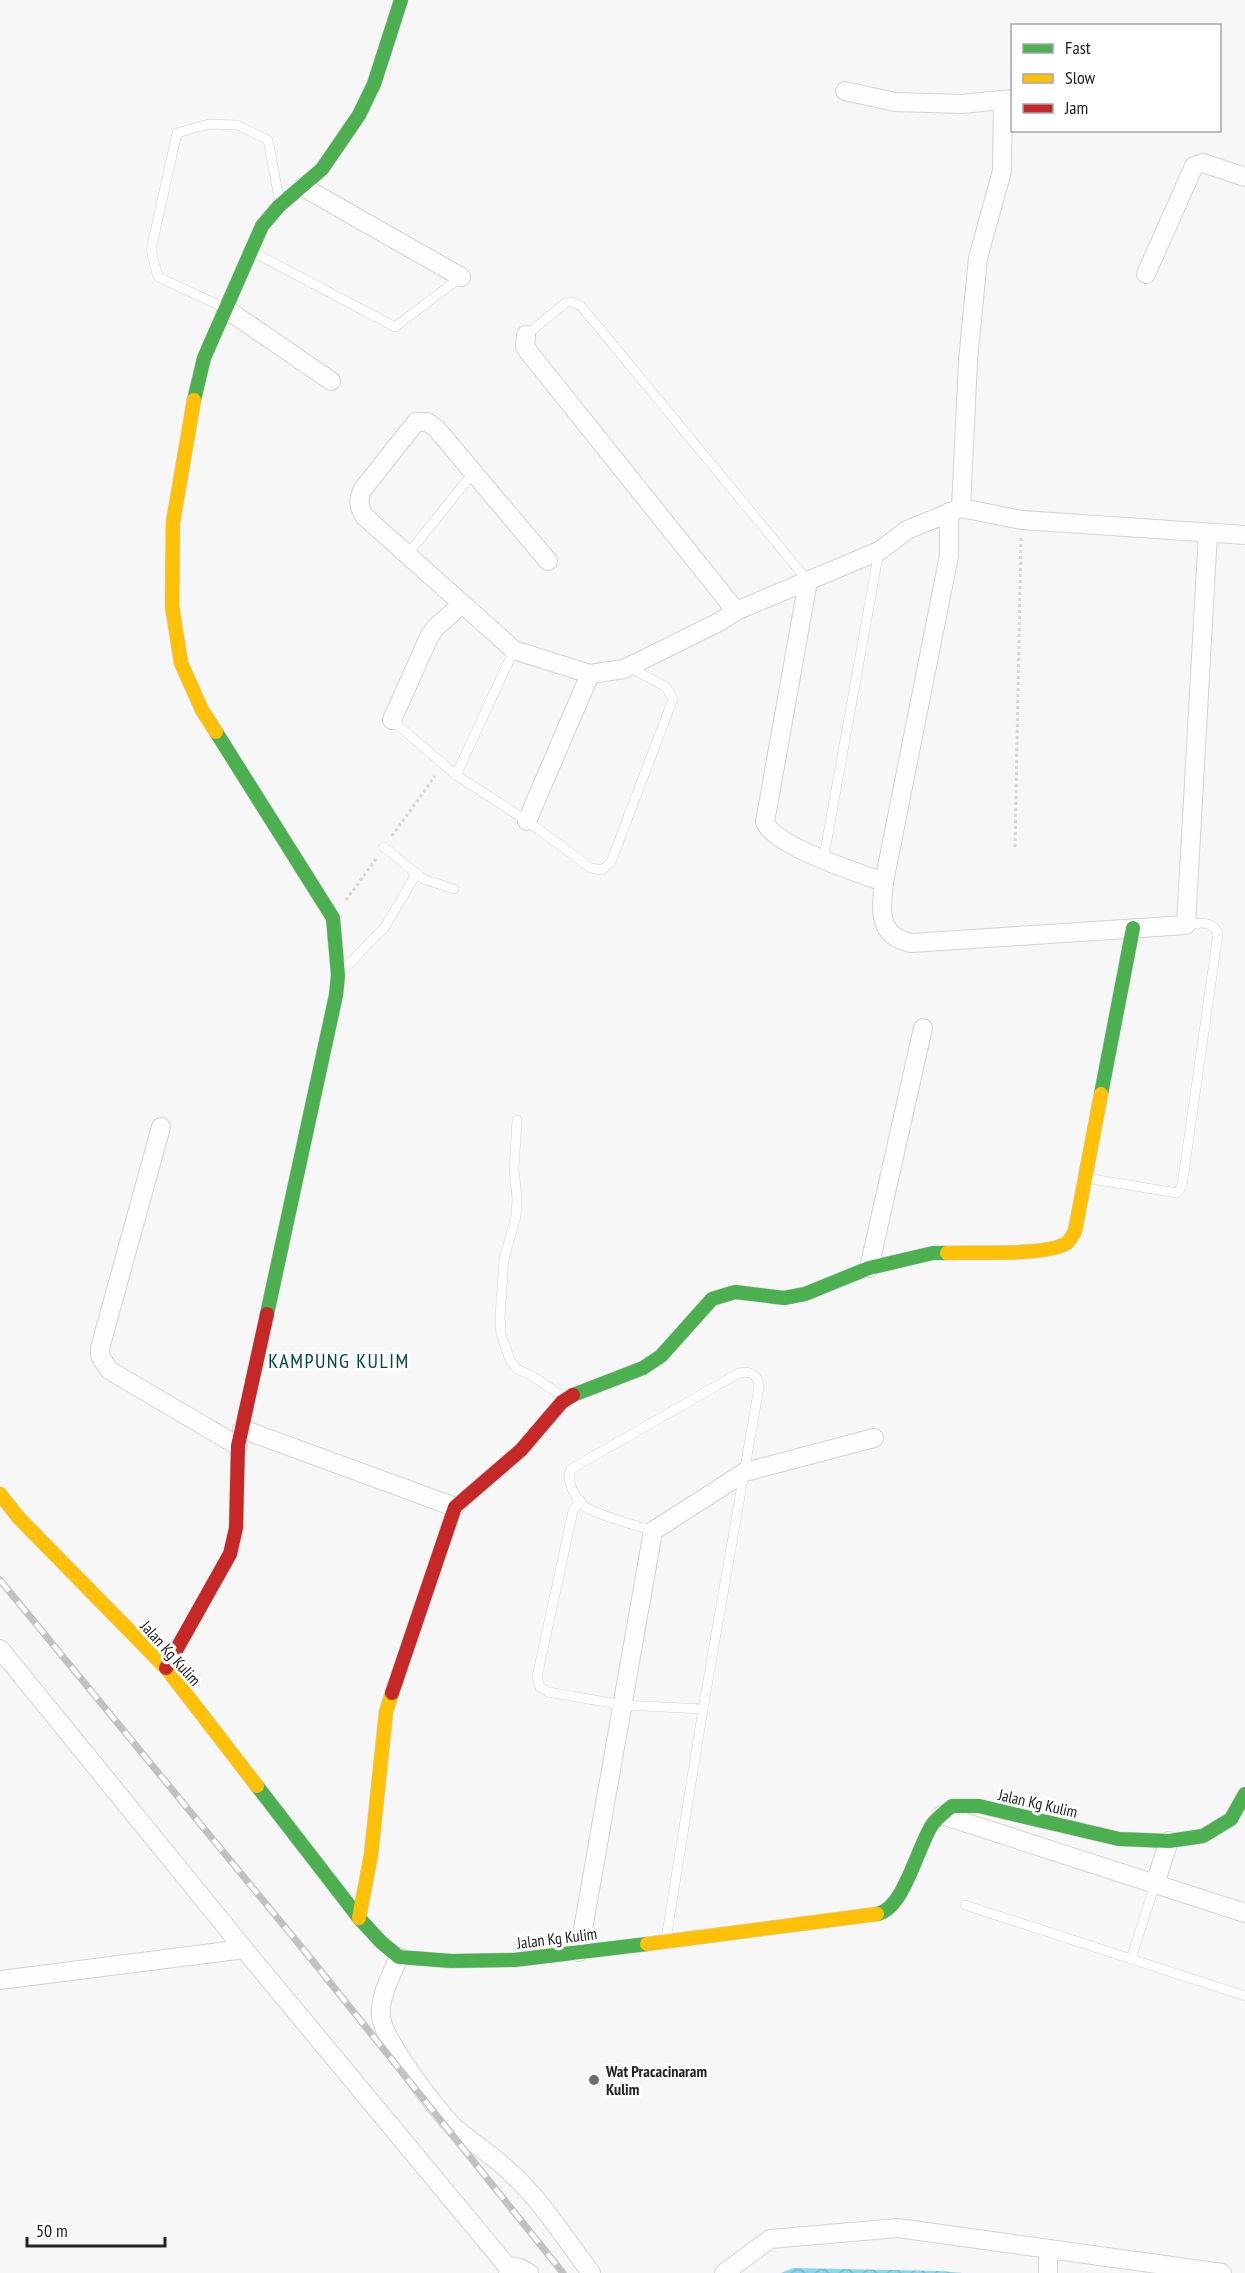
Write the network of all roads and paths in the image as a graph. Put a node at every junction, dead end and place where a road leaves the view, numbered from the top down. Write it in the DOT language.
graph roads {
  1 [pos="401,0"];
  2 [pos="845,92"];
  3 [pos="1008,100"];
  4 [pos="1245,177"];
  5 [pos="303,187"];
  6 [pos="280,205"];
  7 [pos="251,251"];
  8 [pos="1146,274"];
  9 [pos="461,277"];
  10 [pos="226,309"];
  11 [pos="526,335"];
  12 [pos="331,381"];
  13 [pos="473,473"];
  14 [pos="955,510"];
  15 [pos="1022,520"];
  16 [pos="1208,533"];
  17 [pos="1245,535"];
  18 [pos="879,551"];
  19 [pos="407,555"];
  20 [pos="548,561"];
  21 [pos="808,581"];
  22 [pos="461,604"];
  23 [pos="736,611"];
  24 [pos="514,650"];
  25 [pos="629,667"];
  26 [pos="590,674"];
  27 [pos="392,720"];
  28 [pos="456,775"];
  29 [pos="527,821"];
  30 [pos="384,847"];
  31 [pos="1015,847"];
  32 [pos="823,862"];
  33 [pos="416,874"];
  34 [pos="884,882"];
  35 [pos="454,889"];
  36 [pos="1186,925"];
  37 [pos="1133,928"];
  38 [pos="338,975"];
  39 [pos="923,1028"];
  40 [pos="517,1120"];
  41 [pos="161,1126"];
  42 [pos="1085,1178"];
  43 [pos="869,1268"];
  44 [pos="571,1396"];
  45 [pos="240,1438"];
  46 [pos="874,1438"];
  47 [pos="745,1472"];
  48 [pos="0,1494"];
  49 [pos="580,1500"];
  50 [pos="455,1507"];
  51 [pos="653,1531"];
  52 [pos="0,1649"];
  53 [pos="166,1668"];
  54 [pos="623,1705"];
  55 [pos="703,1709"];
  56 [pos="1245,1794"];
  57 [pos="942,1815"];
  58 [pos="1169,1841"];
  59 [pos="1155,1884"];
  60 [pos="965,1905"];
  61 [pos="1245,1913"];
  62 [pos="359,1918"];
  63 [pos="666,1941"];
  64 [pos="244,1949"];
  65 [pos="579,1952"];
  66 [pos="399,1957"];
  67 [pos="1131,1959"];
  68 [pos="0,1980"];
  69 [pos="1245,1996"];
  70 [pos="1048,2249"];
  71 [pos="507,2270"];
  72 [pos="529,2273"];
  73 [pos="591,2273"];
  74 [pos="724,2273"];
  75 [pos="1048,2273"];
  76 [pos="1222,2273"];
  1 -- 5 [label="street"];
  2 -- 3 [label="street"];
  3 -- 14 [label="street"];
  4 -- 8 [label="street"];
  5 -- 6 [label="street"];
  5 -- 9 [label="street"];
  6 -- 7 [label="street"];
  6 -- 10 [label="lane"];
  7 -- 9 [label="lane"];
  7 -- 10 [label="street"];
  10 -- 12 [label="street"];
  10 -- 38 [label="street"];
  11 -- 21 [label="lane"];
  11 -- 23 [label="street"];
  13 -- 19 [label="lane"];
  13 -- 19 [label="street"];
  13 -- 20 [label="street"];
  14 -- 15 [label="street"];
  14 -- 18 [label="street"];
  14 -- 34 [label="street"];
  15 -- 16 [label="street"];
  15 -- 31 [label="path"];
  16 -- 17 [label="street"];
  16 -- 36 [label="street"];
  18 -- 21 [label="street"];
  18 -- 32 [label="lane"];
  19 -- 22 [label="street"];
  21 -- 23 [label="street"];
  21 -- 32 [label="street"];
  22 -- 24 [label="street"];
  22 -- 27 [label="street"];
  23 -- 25 [label="street"];
  24 -- 26 [label="street"];
  24 -- 28 [label="lane"];
  25 -- 26 [label="street"];
  25 -- 29 [label="lane"];
  26 -- 29 [label="street"];
  27 -- 28 [label="lane"];
  28 -- 29 [label="lane"];
  30 -- 33 [label="lane"];
  32 -- 34 [label="street"];
  33 -- 35 [label="lane"];
  33 -- 38 [label="lane"];
  34 -- 37 [label="street"];
  36 -- 37 [label="street"];
  36 -- 42 [label="lane"];
  37 -- 42 [label="street"];
  38 -- 45 [label="street"];
  39 -- 43 [label="street"];
  40 -- 44 [label="lane"];
  41 -- 45 [label="street"];
  42 -- 43 [label="street"];
  43 -- 44 [label="street"];
  44 -- 50 [label="street"];
  45 -- 50 [label="street"];
  45 -- 53 [label="street"];
  46 -- 47 [label="street"];
  47 -- 49 [label="lane"];
  47 -- 51 [label="street"];
  47 -- 55 [label="lane"];
  48 -- 53 [label="street, Jalan Kg Kulim"];
  49 -- 51 [label="lane"];
  49 -- 54 [label="lane"];
  50 -- 62 [label="street"];
  51 -- 54 [label="street"];
  52 -- 64 [label="street"];
  53 -- 62 [label="street, Jalan Kg Kulim"];
  54 -- 55 [label="lane"];
  54 -- 65 [label="street"];
  55 -- 63 [label="lane"];
  56 -- 58 [label="street, Jalan Kg Kulim"];
  57 -- 58 [label="street, Jalan Kg Kulim"];
  57 -- 59 [label="street"];
  57 -- 63 [label="street, Jalan Kg Kulim"];
  58 -- 59 [label="street"];
  59 -- 61 [label="street"];
  59 -- 67 [label="lane"];
  60 -- 67 [label="lane"];
  62 -- 66 [label="street, Jalan Kg Kulim"];
  63 -- 65 [label="street, Jalan Kg Kulim"];
  64 -- 68 [label="street"];
  64 -- 71 [label="street"];
  65 -- 66 [label="street, Jalan Kg Kulim"];
  66 -- 73 [label="street"];
  67 -- 69 [label="lane"];
  70 -- 74 [label="street"];
  70 -- 75 [label="street"];
  70 -- 76 [label="street"];
  71 -- 72 [label="street"];
}
